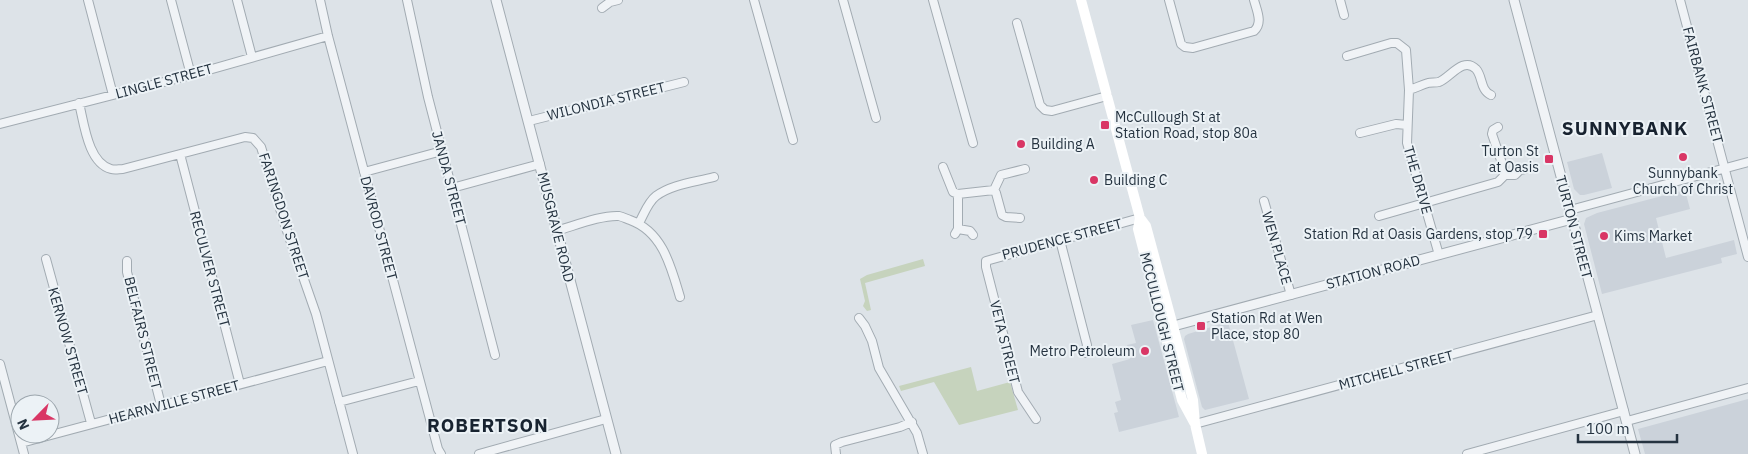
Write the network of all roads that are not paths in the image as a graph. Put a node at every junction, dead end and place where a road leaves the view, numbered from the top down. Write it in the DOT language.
graph roads {
  1 [pos="88,0"];
  2 [pos="171,0"];
  3 [pos="237,0"];
  4 [pos="320,0"];
  5 [pos="407,0"];
  6 [pos="496,0"];
  7 [pos="618,0"];
  8 [pos="754,0"];
  9 [pos="843,0"];
  10 [pos="933,0"];
  11 [pos="1081,0"];
  12 [pos="1170,0"];
  13 [pos="1254,0"];
  14 [pos="1340,0"];
  15 [pos="1514,0"];
  16 [pos="1680,0"];
  17 [pos="602,8"];
  18 [pos="1344,14"];
  19 [pos="1017,23"];
  20 [pos="328,36"];
  21 [pos="1347,56"];
  22 [pos="252,57"];
  23 [pos="191,74"];
  24 [pos="684,82"];
  25 [pos="1409,90"];
  26 [pos="113,95"];
  27 [pos="1491,95"];
  28 [pos="1107,96"];
  29 [pos="79,104"];
  30 [pos="876,118"];
  31 [pos="529,121"];
  32 [pos="0,124"];
  33 [pos="1407,126"];
  34 [pos="1498,127"];
  35 [pos="1360,133"];
  36 [pos="793,140"];
  37 [pos="973,143"];
  38 [pos="442,151"];
  39 [pos="180,154"];
  40 [pos="1748,162"];
  41 [pos="540,164"];
  42 [pos="943,167"];
  43 [pos="1025,168"];
  44 [pos="1525,168"];
  45 [pos="1725,168"];
  46 [pos="364,172"];
  47 [pos="1504,175"];
  48 [pos="714,177"];
  49 [pos="452,188"];
  50 [pos="994,190"];
  51 [pos="958,194"];
  52 [pos="1264,201"];
  53 [pos="1424,203"];
  54 [pos="1571,214"];
  55 [pos="1379,216"];
  56 [pos="1020,218"];
  57 [pos="1140,218"];
  58 [pos="640,223"];
  59 [pos="556,231"];
  60 [pos="974,235"];
  61 [pos="1060,240"];
  62 [pos="1439,255"];
  63 [pos="1748,257"];
  64 [pos="46,259"];
  65 [pos="127,261"];
  66 [pos="986,261"];
  67 [pos="1291,294"];
  68 [pos="680,297"];
  69 [pos="1598,315"];
  70 [pos="859,318"];
  71 [pos="1169,327"];
  72 [pos="1085,353"];
  73 [pos="495,355"];
  74 [pos="328,361"];
  75 [pos="0,364"];
  76 [pos="419,381"];
  77 [pos="240,384"];
  78 [pos="1748,388"];
  79 [pos="10,400"];
  80 [pos="339,402"];
  81 [pos="161,405"];
  82 [pos="1624,411"];
  83 [pos="606,419"];
  84 [pos="1036,419"];
  85 [pos="1626,421"];
  86 [pos="912,422"];
  87 [pos="91,423"];
  88 [pos="1195,424"];
  89 [pos="60,432"];
  90 [pos="353,454"];
  91 [pos="442,454"];
  92 [pos="478,454"];
  93 [pos="616,454"];
  94 [pos="836,454"];
  95 [pos="923,454"];
  96 [pos="1202,454"];
  97 [pos="1467,454"];
  98 [pos="1635,454"];
  1 -- 26 [label="street"];
  2 -- 23 [label="street"];
  3 -- 22 [label="street"];
  4 -- 20 [label="street, DAVROD STREET"];
  5 -- 38 [label="street, JANDA STREET"];
  6 -- 31 [label="street, MUSGRAVE ROAD"];
  7 -- 17 [label="street"];
  8 -- 36 [label="street"];
  9 -- 30 [label="street"];
  10 -- 37 [label="street"];
  11 -- 28 [label="main road, MCCULLOUGH STREET"];
  12 -- 13 [label="street"];
  14 -- 18 [label="street"];
  15 -- 54 [label="street, TURTON STREET"];
  16 -- 45 [label="street, FAIRBANK STREET"];
  19 -- 28 [label="street"];
  20 -- 22 [label="street, LINGLE STREET"];
  20 -- 46 [label="street, DAVROD STREET"];
  21 -- 25 [label="street, THE DRIVE"];
  22 -- 23 [label="street, LINGLE STREET"];
  23 -- 26 [label="street, LINGLE STREET"];
  24 -- 31 [label="street, WILONDIA STREET"];
  25 -- 27 [label="street"];
  25 -- 33 [label="street, THE DRIVE"];
  26 -- 29 [label="street, LINGLE STREET"];
  28 -- 57 [label="main road, MCCULLOUGH STREET"];
  29 -- 32 [label="street, LINGLE STREET"];
  29 -- 39 [label="street, FARINGDON STREET"];
  31 -- 41 [label="street, MUSGRAVE ROAD"];
  33 -- 35 [label="street"];
  33 -- 53 [label="street, THE DRIVE"];
  34 -- 47 [label="street"];
  38 -- 46 [label="street"];
  38 -- 49 [label="street, JANDA STREET"];
  39 -- 74 [label="street, FARINGDON STREET"];
  39 -- 77 [label="street, RECULVER STREET"];
  40 -- 45 [label="street, STATION ROAD"];
  41 -- 49 [label="street"];
  41 -- 59 [label="street, MUSGRAVE ROAD"];
  42 -- 51 [label="street"];
  43 -- 50 [label="street"];
  44 -- 47 [label="street"];
  45 -- 54 [label="street, STATION ROAD"];
  45 -- 63 [label="street, FAIRBANK STREET"];
  46 -- 76 [label="street, DAVROD STREET"];
  47 -- 53 [label="street"];
  48 -- 58 [label="street"];
  49 -- 73 [label="street, JANDA STREET"];
  50 -- 51 [label="street"];
  50 -- 56 [label="street"];
  51 -- 60 [label="street"];
  52 -- 67 [label="street, WEN PLACE"];
  53 -- 55 [label="street"];
  53 -- 62 [label="street, THE DRIVE"];
  54 -- 62 [label="street, STATION ROAD"];
  54 -- 69 [label="street, TURTON STREET"];
  57 -- 61 [label="street, PRUDENCE STREET"];
  57 -- 71 [label="main road, MCCULLOUGH STREET"];
  58 -- 59 [label="street"];
  58 -- 68 [label="street"];
  59 -- 83 [label="street, MUSGRAVE ROAD"];
  61 -- 66 [label="street, PRUDENCE STREET"];
  61 -- 72 [label="street"];
  62 -- 67 [label="street, STATION ROAD"];
  64 -- 87 [label="street, KERNOW STREET"];
  65 -- 81 [label="street, BELFAIRS STREET"];
  66 -- 84 [label="street, VETA STREET"];
  67 -- 71 [label="street, STATION ROAD"];
  69 -- 82 [label="street, TURTON STREET"];
  69 -- 88 [label="street, MITCHELL STREET"];
  70 -- 86 [label="street"];
  71 -- 88 [label="main road, MCCULLOUGH STREET"];
  74 -- 77 [label="street, HEARNVILLE STREET"];
  74 -- 80 [label="street, FARINGDON STREET"];
  75 -- 79 [label="street"];
  76 -- 80 [label="street"];
  76 -- 91 [label="street, DAVROD STREET"];
  77 -- 81 [label="street, HEARNVILLE STREET"];
  78 -- 85 [label="street"];
  80 -- 90 [label="street, FARINGDON STREET"];
  81 -- 87 [label="street, HEARNVILLE STREET"];
  82 -- 85 [label="street, TURTON STREET"];
  82 -- 97 [label="street"];
  83 -- 92 [label="street"];
  83 -- 93 [label="street, MUSGRAVE ROAD"];
  85 -- 98 [label="street, TURTON STREET"];
  86 -- 94 [label="street"];
  86 -- 95 [label="street"];
  87 -- 89 [label="street, HEARNVILLE STREET"];
  88 -- 96 [label="main road, MCCULLOUGH STREET"];
}
